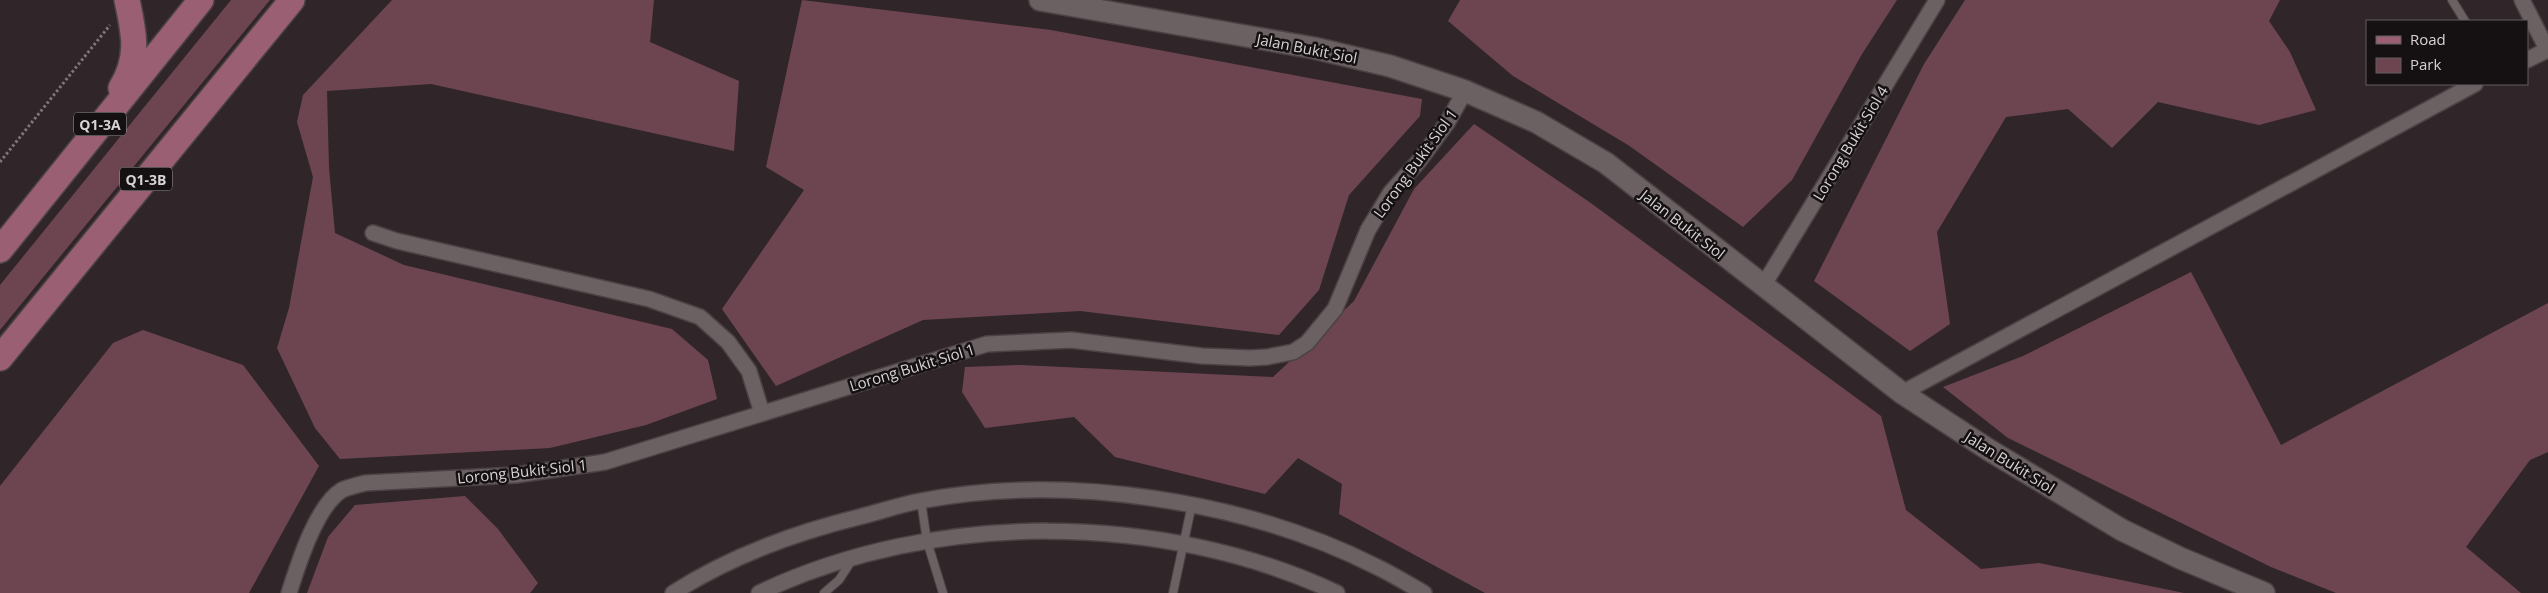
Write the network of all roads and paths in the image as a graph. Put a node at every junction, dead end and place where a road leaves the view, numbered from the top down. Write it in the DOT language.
graph roads {
  1 [pos="201,0"];
  2 [pos="292,0"];
  3 [pos="1040,0"];
  4 [pos="1936,0"];
  5 [pos="2452,0"];
  6 [pos="2522,0"];
  7 [pos="127,2"];
  8 [pos="2464,20"];
  9 [pos="2548,50"];
  10 [pos="2528,60"];
  11 [pos="2473,85"];
  12 [pos="1466,91"];
  13 [pos="96,129"];
  14 [pos="0,162"];
  15 [pos="374,233"];
  16 [pos="0,250"];
  17 [pos="1763,286"];
  18 [pos="0,358"];
  19 [pos="1902,393"];
  20 [pos="762,413"];
  21 [pos="921,501"];
  22 [pos="1192,504"];
  23 [pos="927,541"];
  24 [pos="1184,544"];
  25 [pos="853,558"];
  26 [pos="289,593"];
  27 [pos="673,593"];
  28 [pos="759,593"];
  29 [pos="824,593"];
  30 [pos="943,593"];
  31 [pos="1173,593"];
  32 [pos="1337,593"];
  33 [pos="1424,593"];
  34 [pos="2264,593"];
  1 -- 13 [label="main road, Q1-3A"];
  2 -- 18 [label="main road, Q1-3B"];
  3 -- 12 [label="street, Jalan Bukit Siol"];
  4 -- 17 [label="street, Lorong Bukit Siol 4"];
  5 -- 8 [label="lane"];
  6 -- 9 [label="street"];
  7 -- 13 [label="main road"];
  7 -- 14 [label="path"];
  9 -- 10 [label="street"];
  11 -- 19 [label="street"];
  12 -- 17 [label="street, Jalan Bukit Siol"];
  12 -- 20 [label="street, Lorong Bukit Siol 1"];
  13 -- 16 [label="main road, Q1-3A"];
  15 -- 20 [label="street"];
  17 -- 19 [label="street, Jalan Bukit Siol"];
  19 -- 34 [label="street, Jalan Bukit Siol"];
  20 -- 26 [label="street, Lorong Bukit Siol 1"];
  21 -- 22 [label="street"];
  21 -- 23 [label="lane"];
  21 -- 27 [label="street"];
  22 -- 24 [label="lane"];
  22 -- 33 [label="street"];
  23 -- 24 [label="street"];
  23 -- 25 [label="street"];
  23 -- 30 [label="lane"];
  24 -- 31 [label="lane"];
  24 -- 32 [label="street"];
  25 -- 28 [label="street"];
  25 -- 29 [label="lane"];
}
